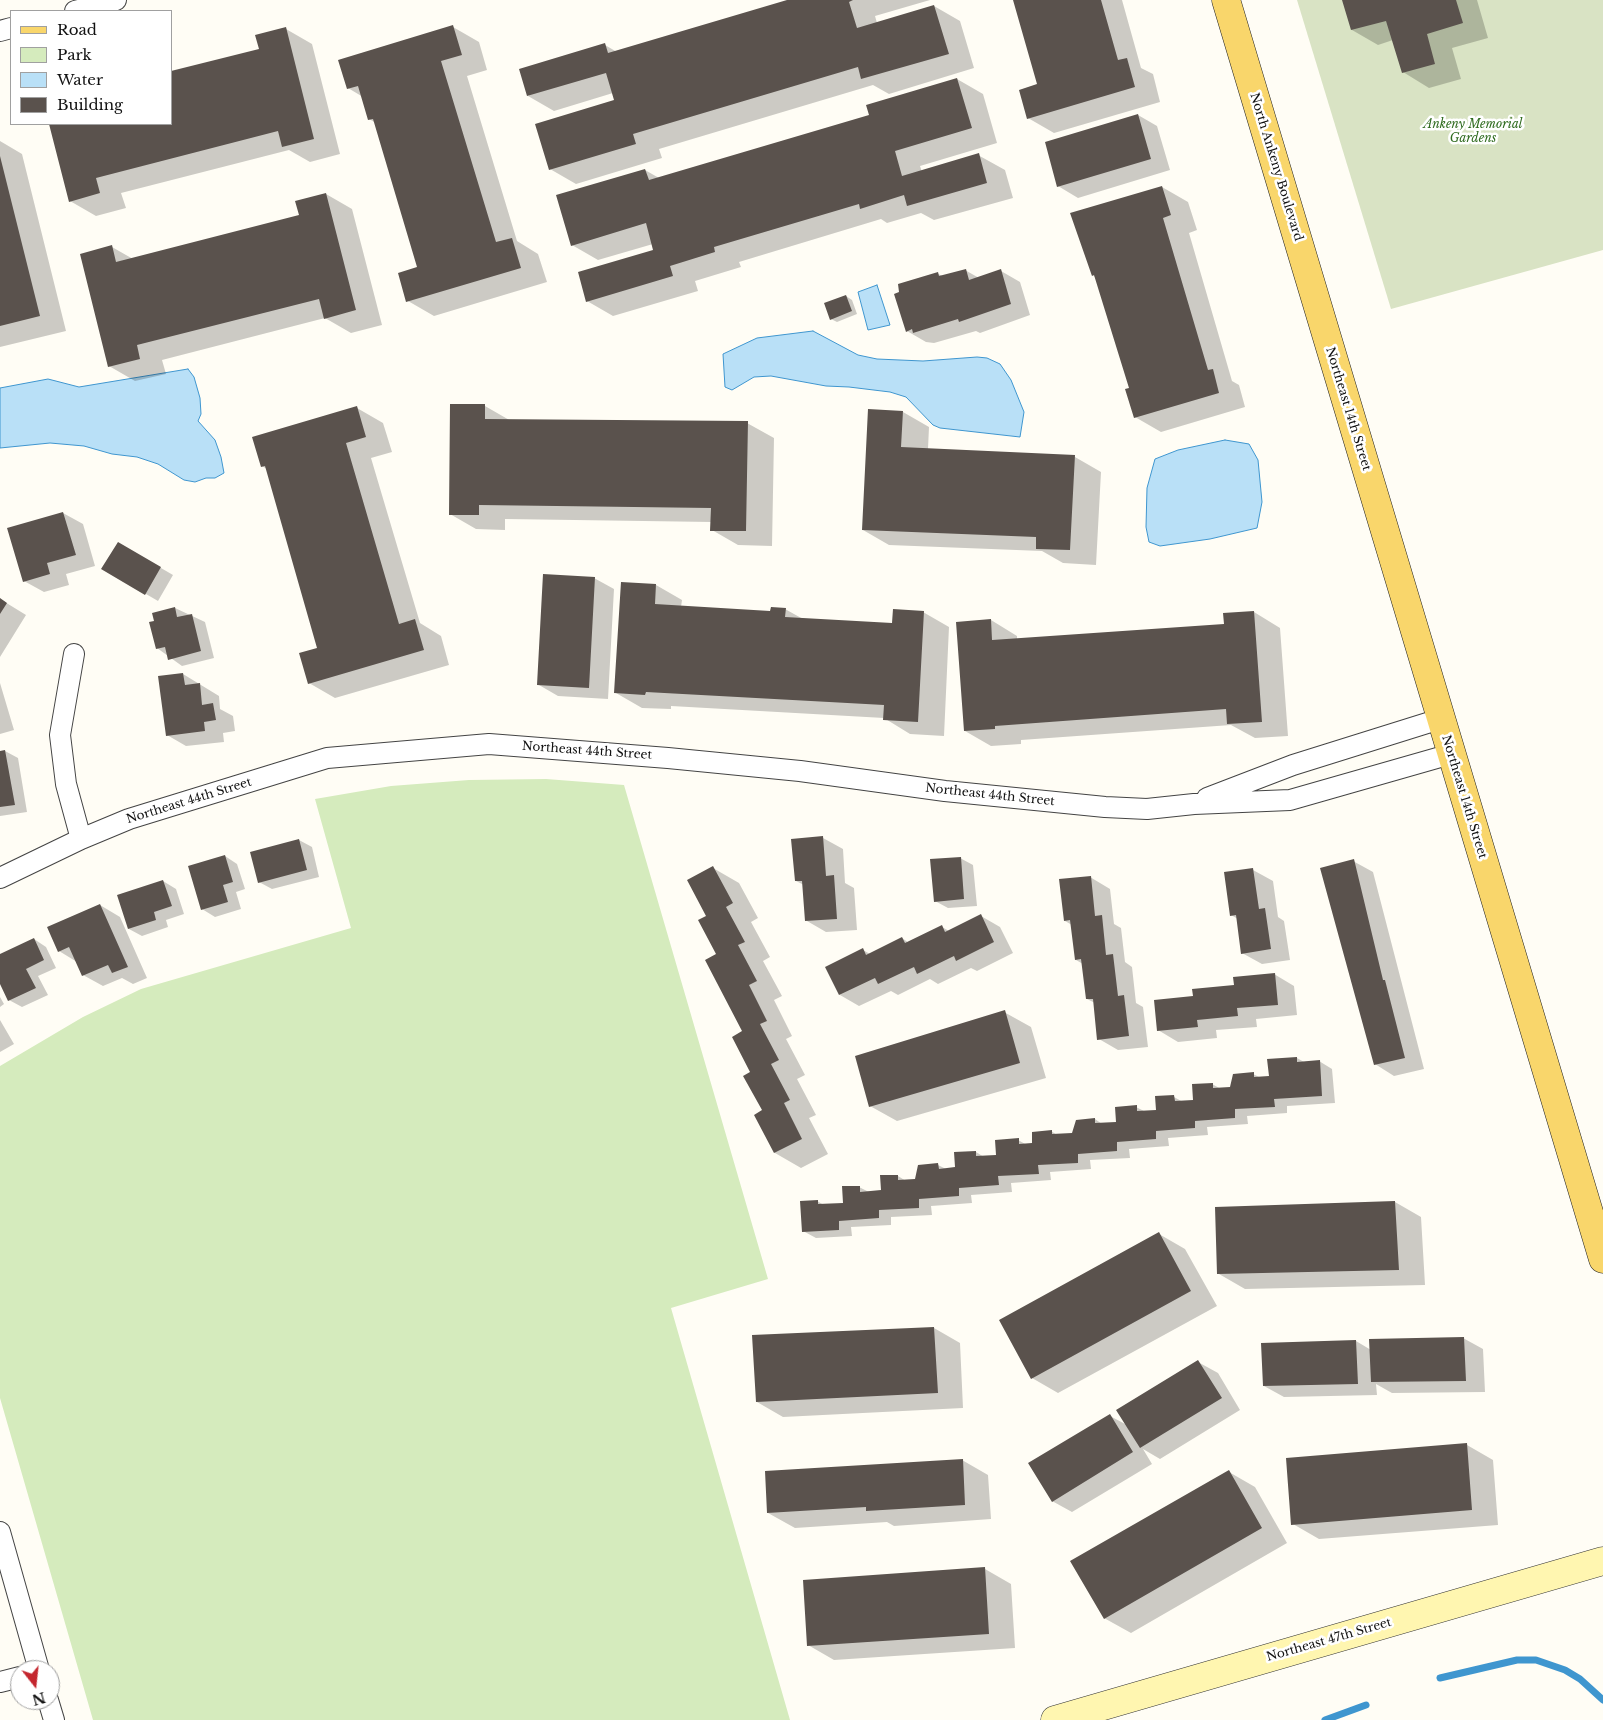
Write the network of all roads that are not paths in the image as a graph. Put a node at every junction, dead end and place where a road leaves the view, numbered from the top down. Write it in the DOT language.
graph roads {
  1 [pos="116,0"];
  2 [pos="1226,0"];
  3 [pos="79,10"];
  4 [pos="1326,335"];
  5 [pos="74,654"];
  6 [pos="1440,719"];
  7 [pos="1451,754"];
  8 [pos="1194,804"];
  9 [pos="81,839"];
  10 [pos="0,878"];
  11 [pos="1603,1259"];
  12 [pos="0,1532"];
  13 [pos="1603,1560"];
  14 [pos="36,1660"];
  15 [pos="1061,1719"];
  1 -- 3 [label="street"];
  2 -- 4 [label="main road, North Ankeny Boulevard"];
  4 -- 6 [label="main road, Northeast 14th Street"];
  5 -- 9 [label="street"];
  6 -- 7 [label="main road, Northeast 14th Street"];
  6 -- 8 [label="street, Northeast 44th Street"];
  7 -- 8 [label="street, Northeast 44th Street"];
  7 -- 11 [label="main road, Northeast 14th Street"];
  8 -- 9 [label="street, Northeast 44th Street"];
  9 -- 10 [label="street, Northeast 44th Street"];
  12 -- 14 [label="street"];
  13 -- 15 [label="street, Northeast 47th Street"];
}
